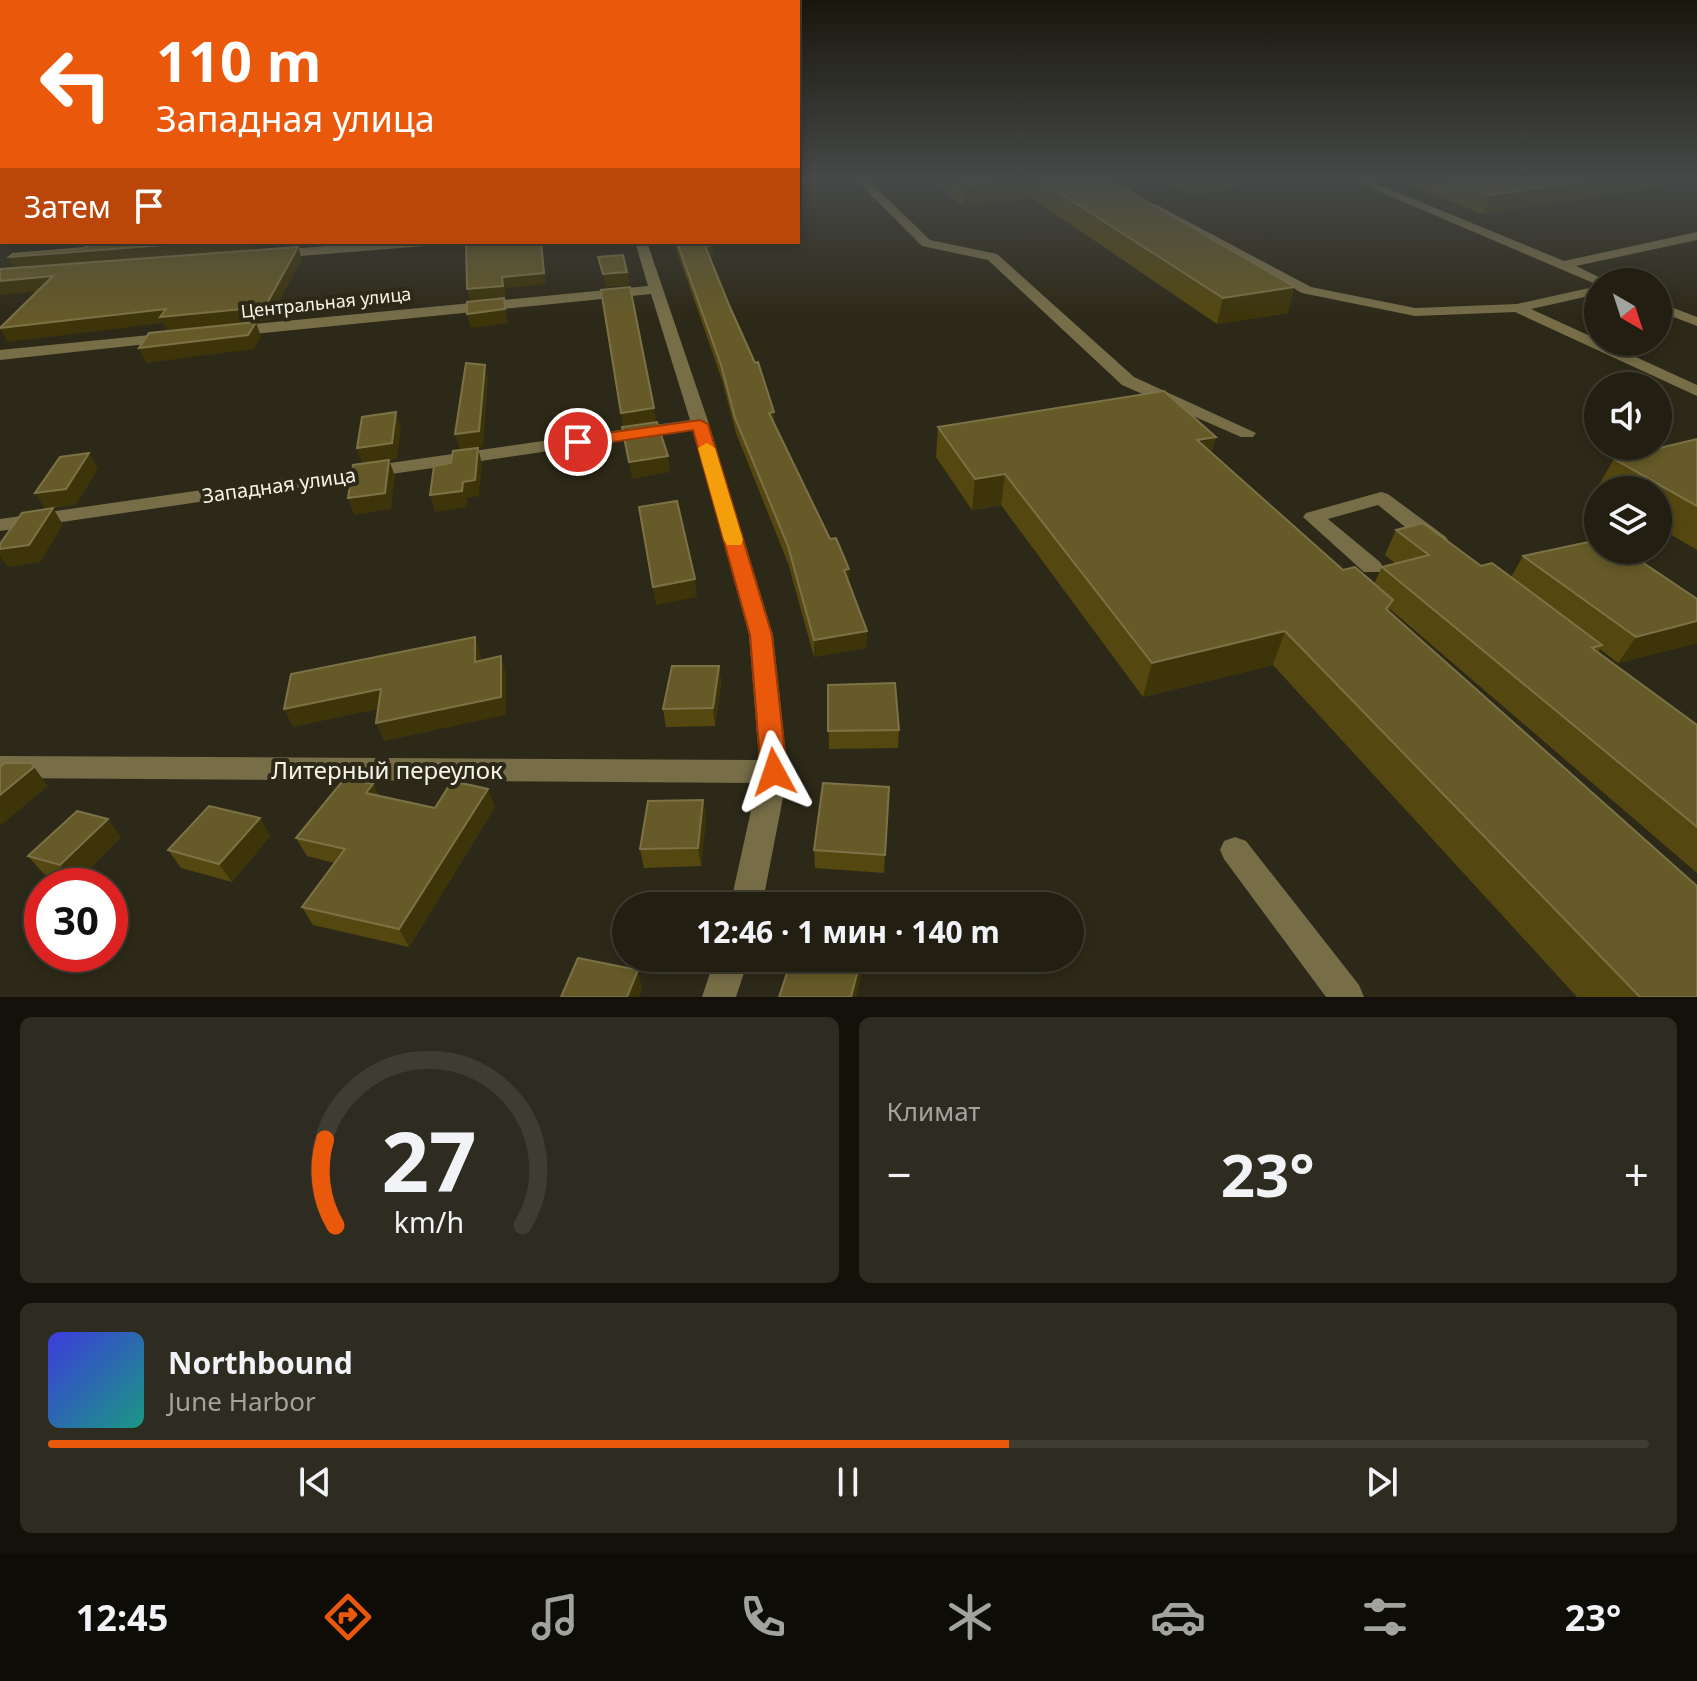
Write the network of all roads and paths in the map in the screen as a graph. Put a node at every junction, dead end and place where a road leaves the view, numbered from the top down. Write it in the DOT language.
graph roads {
  1 [pos="908,226"];
  2 [pos="1189,226"];
  3 [pos="1469,226"];
  4 [pos="1697,236"];
  5 [pos="401,244"];
  6 [pos="642,244"];
  7 [pos="252,256"];
  8 [pos="1565,265"];
  9 [pos="1584,274"];
  10 [pos="656,289"];
  11 [pos="1584,293"];
  12 [pos="1517,308"];
  13 [pos="1672,312"];
  14 [pos="1697,322"];
  15 [pos="219,333"];
  16 [pos="187,336"];
  17 [pos="0,355"];
  18 [pos="1697,391"];
  19 [pos="700,424"];
  20 [pos="1247,433"];
  21 [pos="0,525"];
  22 [pos="1455,555"];
  23 [pos="1372,567"];
  24 [pos="0,767"];
  25 [pos="774,772"];
  26 [pos="1235,850"];
  27 [pos="749,892"];
  28 [pos="727,972"];
  29 [pos="719,997"];
  30 [pos="1347,997"];
  1 -- 20 [label="street"];
  2 -- 12 [label="street"];
  3 -- 8 [label="street"];
  4 -- 8 [label="street"];
  5 -- 7 [label="street"];
  6 -- 10 [label="street"];
  8 -- 9 [label="street"];
  10 -- 15 [label="street, Центральная улица"];
  10 -- 19 [label="street"];
  11 -- 12 [label="street"];
  12 -- 18 [label="street"];
  13 -- 14 [label="street"];
  16 -- 17 [label="street"];
  19 -- 21 [label="street, Западная улица"];
  19 -- 25 [label="street"];
  22 -- 23 [label="street"];
  24 -- 25 [label="street, Литерный переулок"];
  25 -- 27 [label="street"];
  26 -- 30 [label="street"];
  28 -- 29 [label="street"];
}
